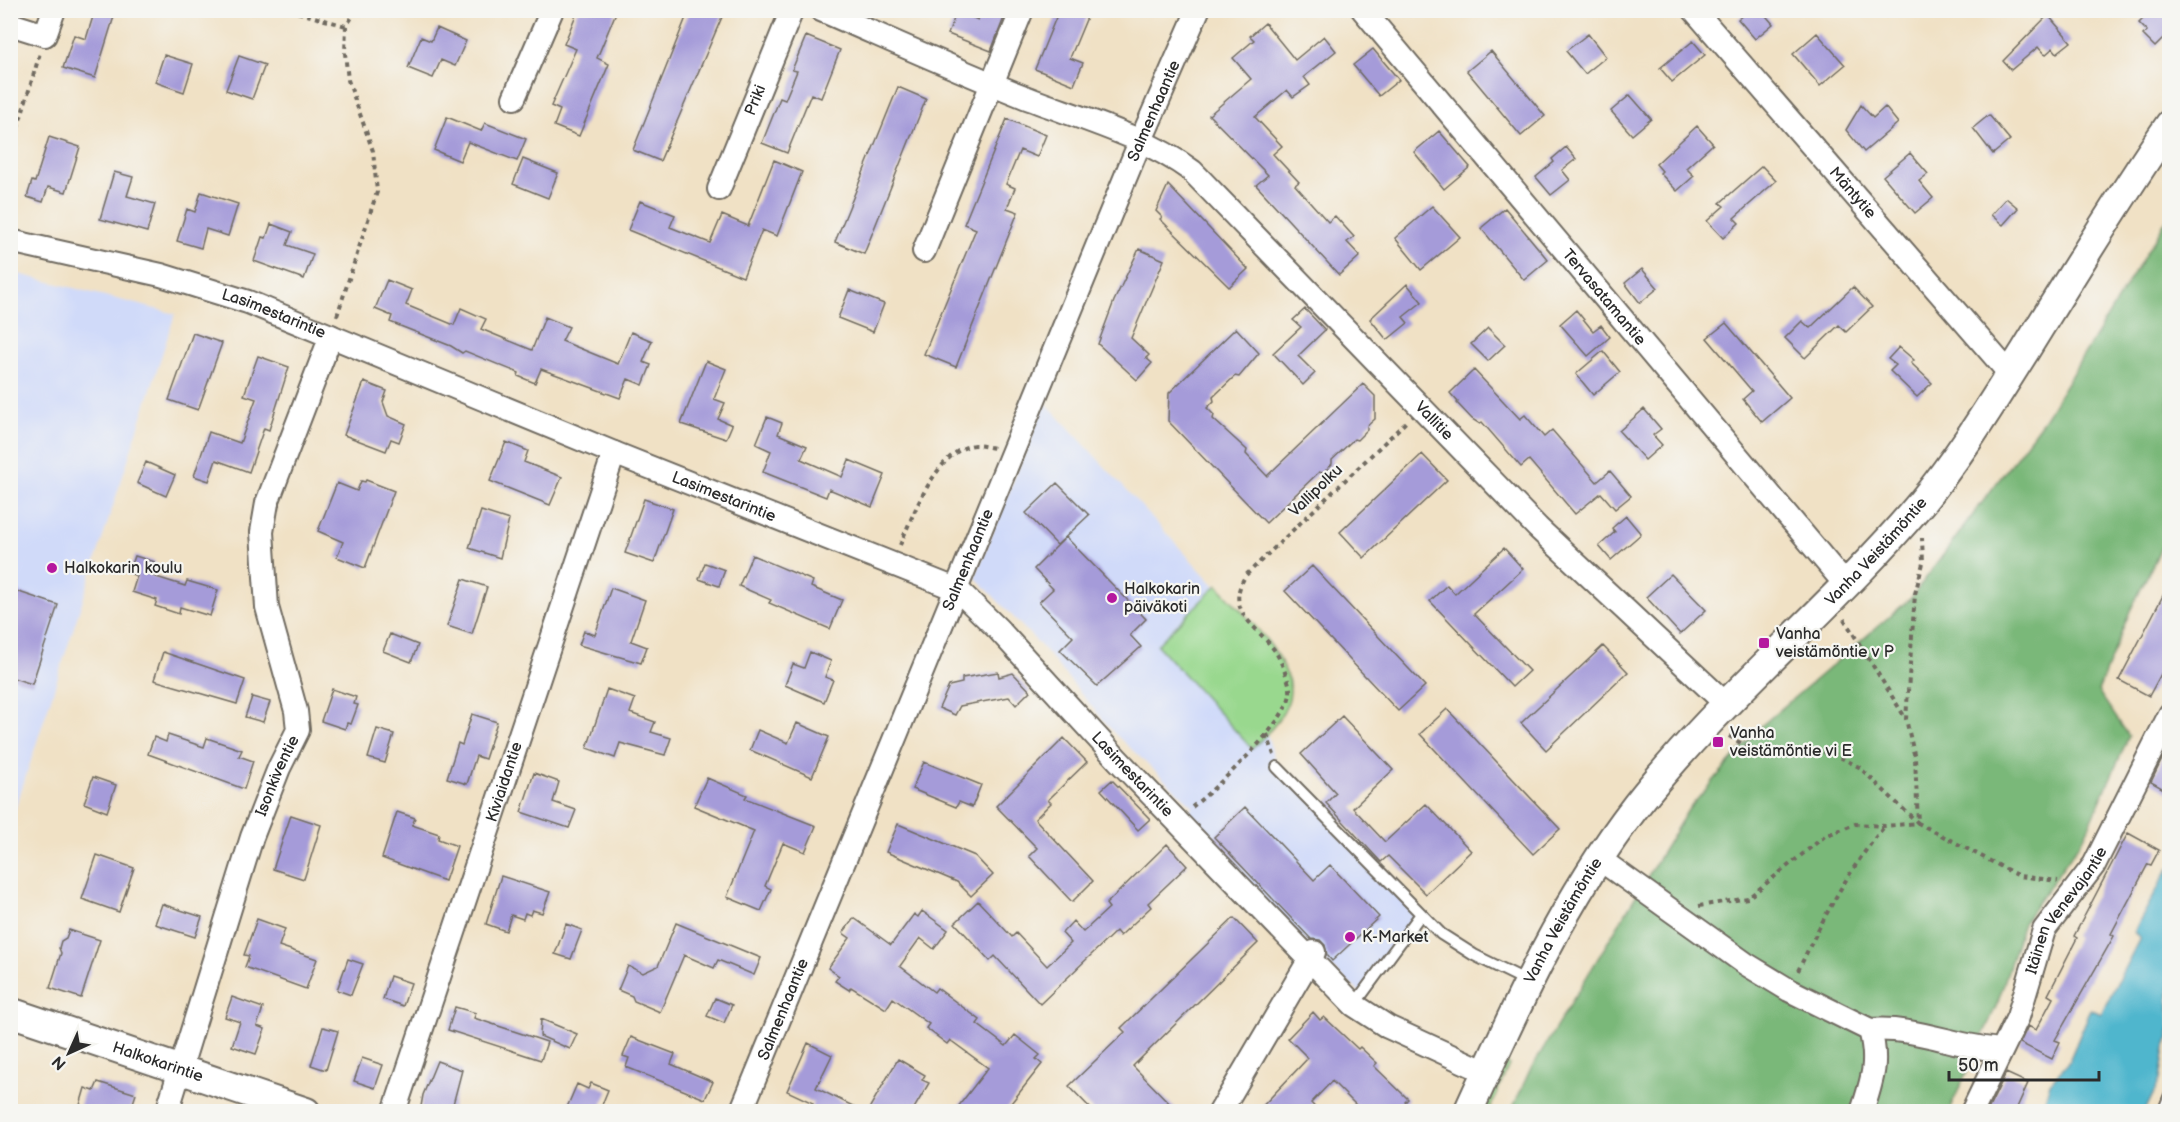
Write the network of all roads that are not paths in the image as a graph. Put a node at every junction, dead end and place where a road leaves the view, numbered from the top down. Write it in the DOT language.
graph roads {
  1 [pos="54,10"];
  2 [pos="552,10"];
  3 [pos="792,10"];
  4 [pos="821,10"];
  5 [pos="1022,10"];
  6 [pos="1198,10"];
  7 [pos="1363,10"];
  8 [pos="1694,10"];
  9 [pos="10,24"];
  10 [pos="992,84"];
  11 [pos="514,98"];
  12 [pos="2169,124"];
  13 [pos="1141,141"];
  14 [pos="719,189"];
  15 [pos="10,241"];
  16 [pos="924,252"];
  17 [pos="331,336"];
  18 [pos="2010,374"];
  19 [pos="614,453"];
  20 [pos="1845,585"];
  21 [pos="958,590"];
  22 [pos="1726,704"];
  23 [pos="2169,714"];
  24 [pos="1277,767"];
  25 [pos="1598,858"];
  26 [pos="1420,914"];
  27 [pos="1311,956"];
  28 [pos="1530,982"];
  29 [pos="1354,1005"];
  30 [pos="10,1011"];
  31 [pos="1870,1030"];
  32 [pos="2001,1050"];
  33 [pos="182,1068"];
  34 [pos="1486,1072"];
  35 [pos="2169,1095"];
  36 [pos="167,1112"];
  37 [pos="306,1112"];
  38 [pos="394,1112"];
  39 [pos="741,1112"];
  40 [pos="1220,1112"];
  41 [pos="1468,1112"];
  42 [pos="1862,1112"];
  43 [pos="1972,1112"];
  44 [pos="2163,1112"];
  1 -- 9 [label="street"];
  2 -- 11 [label="street"];
  3 -- 14 [label="street, Priki"];
  4 -- 10 [label="street"];
  5 -- 10 [label="street"];
  6 -- 13 [label="street, Salmenhaantie"];
  7 -- 20 [label="street, Tervasatamantie"];
  8 -- 18 [label="street, Mäntytie"];
  10 -- 13 [label="street"];
  10 -- 16 [label="street"];
  12 -- 18 [label="street, Vanha Veistämöntie"];
  13 -- 21 [label="street, Salmenhaantie"];
  13 -- 22 [label="street, Vallitie"];
  15 -- 17 [label="street, Lasimestarintie"];
  17 -- 19 [label="street, Lasimestarintie"];
  17 -- 33 [label="street, Isonkiventie"];
  18 -- 20 [label="street, Vanha Veistämöntie"];
  19 -- 21 [label="street, Lasimestarintie"];
  19 -- 38 [label="street, Kiviaidantie"];
  20 -- 22 [label="street, Vanha Veistämöntie"];
  21 -- 27 [label="street, Lasimestarintie"];
  21 -- 39 [label="street, Salmenhaantie"];
  22 -- 25 [label="street, Vanha Veistämöntie"];
  23 -- 32 [label="street, Itäinen Venevajantie"];
  24 -- 26 [label="lane"];
  25 -- 28 [label="street, Vanha Veistämöntie"];
  25 -- 31 [label="street"];
  26 -- 28 [label="lane"];
  26 -- 29 [label="lane"];
  27 -- 29 [label="street, Lasimestarintie"];
  27 -- 40 [label="street"];
  28 -- 34 [label="street, Vanha Veistämöntie"];
  29 -- 34 [label="street, Lasimestarintie"];
  30 -- 33 [label="street, Halkokarintie"];
  31 -- 32 [label="street"];
  31 -- 42 [label="street"];
  32 -- 43 [label="street, Itäinen Venevajantie"];
  33 -- 36 [label="street, Isonkiventie"];
  33 -- 37 [label="street, Halkokarintie"];
  34 -- 41 [label="street, Vanha Veistämöntie"];
  35 -- 44 [label="lane"];
}
